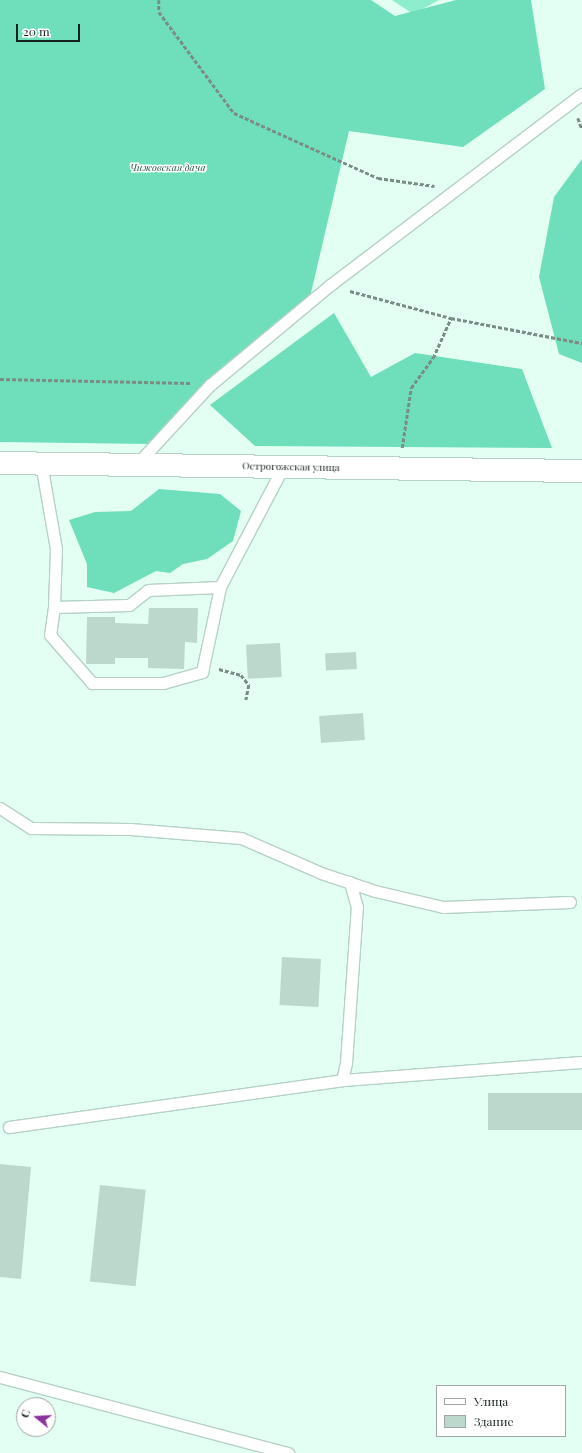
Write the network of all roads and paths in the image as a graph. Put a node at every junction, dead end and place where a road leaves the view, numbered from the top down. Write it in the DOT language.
graph roads {
  1 [pos="159,0"];
  2 [pos="582,94"];
  3 [pos="457,189"];
  4 [pos="330,285"];
  5 [pos="451,318"];
  6 [pos="582,343"];
  7 [pos="0,379"];
  8 [pos="210,385"];
  9 [pos="0,463"];
  10 [pos="41,463"];
  11 [pos="136,464"];
  12 [pos="283,467"];
  13 [pos="400,468"];
  14 [pos="582,471"];
  15 [pos="220,587"];
  16 [pos="54,607"];
  17 [pos="204,664"];
  18 [pos="246,700"];
  19 [pos="0,808"];
  20 [pos="350,882"];
  21 [pos="570,902"];
  22 [pos="582,1062"];
  23 [pos="342,1080"];
  24 [pos="10,1127"];
  25 [pos="0,1377"];
  26 [pos="288,1453"];
  1 -- 3 [label="path"];
  2 -- 3 [label="lane"];
  3 -- 4 [label="lane"];
  4 -- 5 [label="path"];
  4 -- 8 [label="lane"];
  5 -- 6 [label="path"];
  5 -- 13 [label="path"];
  7 -- 8 [label="path"];
  8 -- 11 [label="lane"];
  9 -- 10 [label="street, Острогожская улица"];
  10 -- 11 [label="street, Острогожская улица"];
  10 -- 16 [label="lane"];
  11 -- 12 [label="street, Острогожская улица"];
  12 -- 13 [label="street, Острогожская улица"];
  12 -- 15 [label="lane"];
  13 -- 14 [label="street, Острогожская улица"];
  15 -- 16 [label="lane"];
  15 -- 17 [label="lane"];
  16 -- 17 [label="lane"];
  17 -- 18 [label="path"];
  19 -- 20 [label="lane"];
  20 -- 21 [label="lane"];
  20 -- 23 [label="lane"];
  22 -- 23 [label="lane"];
  23 -- 24 [label="lane"];
  25 -- 26 [label="lane"];
}
